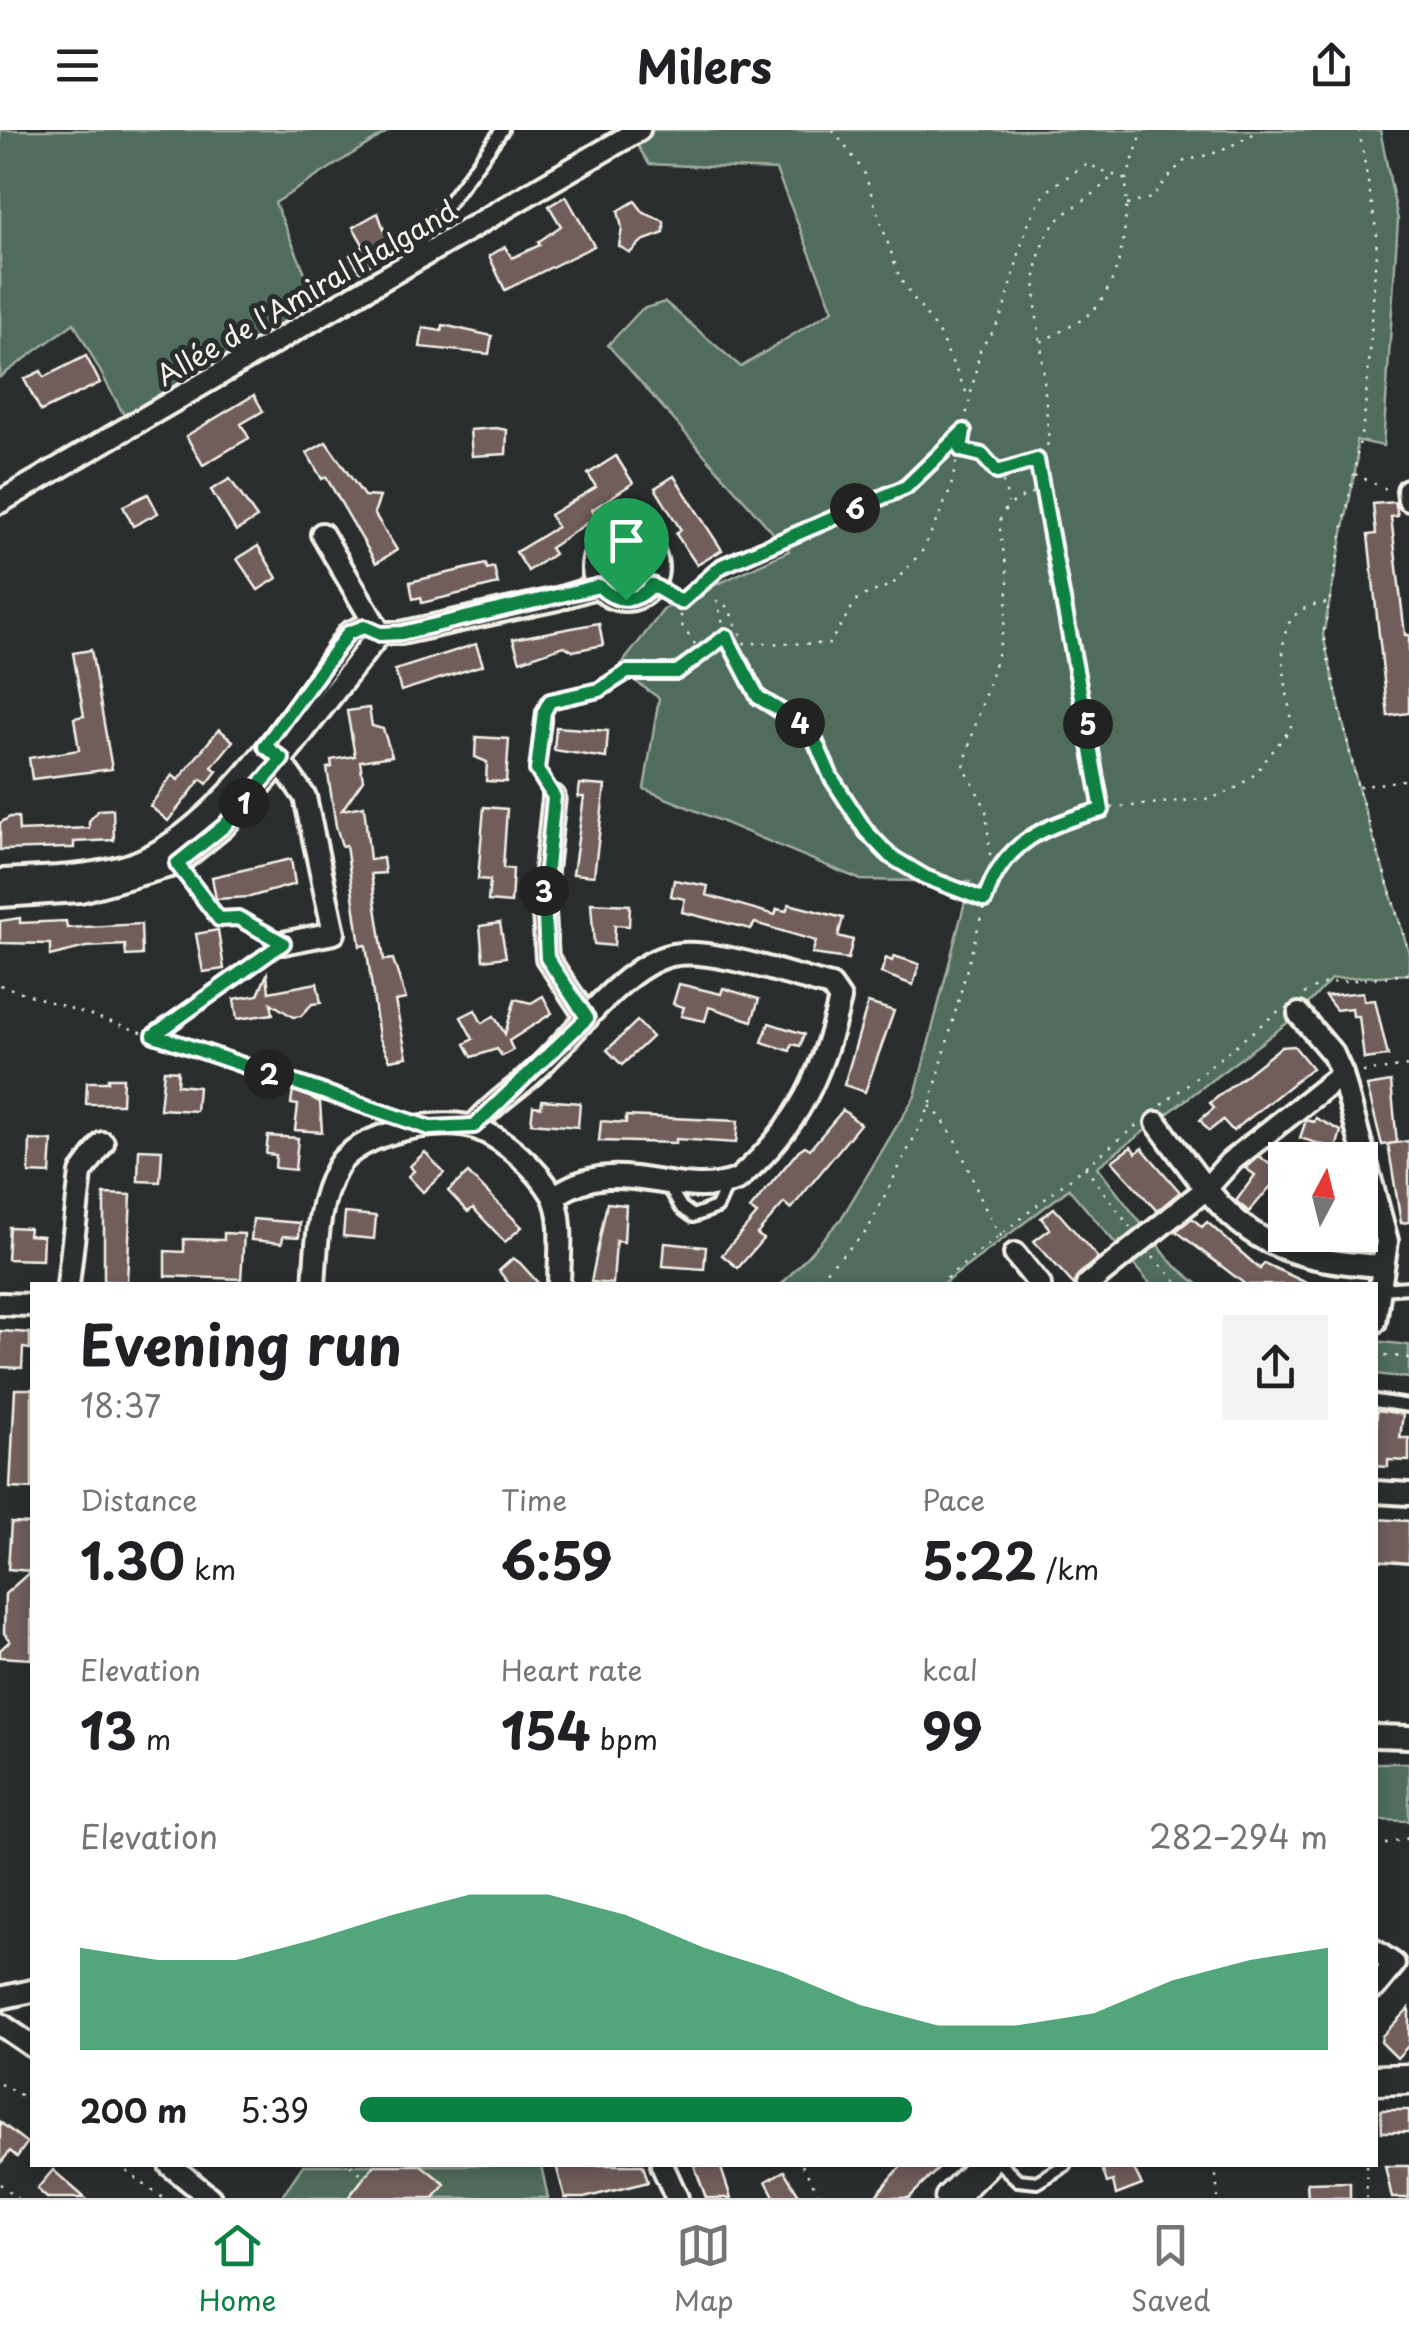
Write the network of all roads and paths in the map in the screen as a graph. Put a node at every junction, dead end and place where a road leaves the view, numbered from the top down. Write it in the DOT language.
graph roads {
  1 [pos="502,130"];
  2 [pos="639,130"];
  3 [pos="833,130"];
  4 [pos="1143,130"];
  5 [pos="1261,130"];
  6 [pos="1360,130"];
  7 [pos="1114,175"];
  8 [pos="1126,180"];
  9 [pos="1127,204"];
  10 [pos="411,263"];
  11 [pos="1040,342"];
  12 [pos="968,398"];
  13 [pos="964,431"];
  14 [pos="961,450"];
  15 [pos="1037,460"];
  16 [pos="997,472"];
  17 [pos="1353,473"];
  18 [pos="1408,490"];
  19 [pos="1048,497"];
  20 [pos="1409,500"];
  21 [pos="0,502"];
  22 [pos="1008,506"];
  23 [pos="322,534"];
  24 [pos="652,585"];
  25 [pos="599,586"];
  26 [pos="681,602"];
  27 [pos="1327,604"];
  28 [pos="380,634"];
  29 [pos="726,636"];
  30 [pos="701,653"];
  31 [pos="274,753"];
  32 [pos="1409,779"];
  33 [pos="1358,788"];
  34 [pos="554,797"];
  35 [pos="1102,810"];
  36 [pos="177,864"];
  37 [pos="992,876"];
  38 [pos="0,880"];
  39 [pos="0,896"];
  40 [pos="985,900"];
  41 [pos="283,943"];
  42 [pos="1409,953"];
  43 [pos="0,986"];
  44 [pos="1299,1014"];
  45 [pos="587,1018"];
  46 [pos="154,1035"];
  47 [pos="1409,1066"];
  48 [pos="1342,1074"];
  49 [pos="930,1106"];
  50 [pos="394,1116"];
  51 [pos="1157,1122"];
  52 [pos="474,1126"];
  53 [pos="102,1143"];
  54 [pos="1084,1167"];
  55 [pos="664,1180"];
  56 [pos="728,1183"];
  57 [pos="1206,1190"];
  58 [pos="554,1197"];
  59 [pos="1000,1235"];
  60 [pos="1142,1242"];
  61 [pos="1015,1254"];
  62 [pos="1381,1266"];
  63 [pos="68,1282"];
  64 [pos="314,1282"];
  65 [pos="559,1282"];
  66 [pos="814,1282"];
  67 [pos="1038,1282"];
  68 [pos="1091,1282"];
  69 [pos="1177,1282"];
  70 [pos="1409,1287"];
  71 [pos="1379,1288"];
  72 [pos="1378,1296"];
  73 [pos="0,1304"];
  74 [pos="30,1304"];
  75 [pos="1378,1354"];
  76 [pos="1409,1358"];
  77 [pos="1378,1401"];
  78 [pos="1409,1406"];
  79 [pos="1378,1492"];
  80 [pos="1409,1494"];
  81 [pos="1378,1736"];
  82 [pos="1409,1737"];
  83 [pos="1409,1838"];
  84 [pos="1378,1845"];
  85 [pos="1378,1953"];
  86 [pos="1378,1984"];
  87 [pos="30,1991"];
  88 [pos="0,1998"];
  89 [pos="0,2024"];
  90 [pos="30,2045"];
  91 [pos="1409,2079"];
  92 [pos="1378,2080"];
  93 [pos="0,2084"];
  94 [pos="30,2101"];
  95 [pos="121,2167"];
  96 [pos="172,2167"];
  97 [pos="353,2167"];
  98 [pos="663,2167"];
  99 [pos="803,2167"];
  100 [pos="982,2167"];
  101 [pos="1004,2167"];
  102 [pos="1062,2167"];
  103 [pos="1216,2167"];
  104 [pos="1366,2167"];
  105 [pos="365,2176"];
  106 [pos="0,2184"];
  107 [pos="18,2198"];
  108 [pos="163,2198"];
  109 [pos="210,2198"];
  110 [pos="676,2198"];
  111 [pos="821,2198"];
  112 [pos="950,2198"];
  113 [pos="1218,2198"];
  114 [pos="1367,2198"];
  1 -- 10 [label="lane"];
  2 -- 10 [label="street, Allée de l'Amiral Halgand"];
  3 -- 12 [label="path"];
  4 -- 8 [label="path"];
  5 -- 9 [label="path"];
  6 -- 17 [label="path"];
  7 -- 8 [label="path"];
  7 -- 11 [label="path"];
  7 -- 12 [label="path"];
  8 -- 9 [label="path"];
  9 -- 11 [label="path"];
  10 -- 21 [label="street, Allée de l'Amiral Halgand"];
  11 -- 15 [label="path"];
  12 -- 13 [label="path"];
  13 -- 14 [label="path"];
  13 -- 26 [label="path"];
  14 -- 16 [label="path"];
  14 -- 29 [label="path"];
  15 -- 16 [label="path"];
  15 -- 19 [label="path"];
  16 -- 22 [label="path"];
  17 -- 18 [label="path"];
  17 -- 27 [label="path"];
  18 -- 20 [label="street"];
  19 -- 22 [label="path"];
  19 -- 35 [label="path"];
  22 -- 37 [label="path"];
  23 -- 28 [label="street"];
  24 -- 25 [label="street"];
  24 -- 25 [label="street"];
  24 -- 26 [label="path"];
  25 -- 28 [label="street"];
  26 -- 30 [label="path"];
  27 -- 33 [label="path"];
  27 -- 35 [label="path"];
  28 -- 31 [label="street"];
  29 -- 30 [label="path"];
  29 -- 40 [label="path"];
  30 -- 34 [label="path"];
  31 -- 36 [label="street"];
  31 -- 38 [label="street"];
  31 -- 41 [label="street"];
  32 -- 33 [label="path"];
  33 -- 42 [label="path"];
  34 -- 45 [label="street"];
  35 -- 37 [label="path"];
  36 -- 39 [label="street"];
  36 -- 41 [label="path"];
  37 -- 40 [label="path"];
  40 -- 49 [label="path"];
  41 -- 46 [label="path"];
  43 -- 46 [label="path"];
  44 -- 48 [label="street"];
  45 -- 52 [label="street"];
  45 -- 56 [label="street"];
  46 -- 50 [label="path"];
  47 -- 48 [label="path"];
  48 -- 57 [label="street"];
  48 -- 62 [label="street"];
  49 -- 59 [label="path"];
  49 -- 66 [label="path"];
  51 -- 57 [label="street"];
  52 -- 58 [label="street"];
  52 -- 64 [label="street"];
  53 -- 63 [label="street"];
  54 -- 60 [label="path"];
  55 -- 56 [label="street"];
  55 -- 56 [label="lane"];
  55 -- 58 [label="street"];
  57 -- 60 [label="street"];
  57 -- 62 [label="street"];
  58 -- 65 [label="street"];
  60 -- 68 [label="street"];
  60 -- 69 [label="path"];
  61 -- 67 [label="street"];
  62 -- 71 [label="street"];
  70 -- 71 [label="lane"];
  71 -- 72 [label="street"];
  73 -- 74 [label="street"];
  75 -- 76 [label="path"];
  77 -- 78 [label="lane"];
  79 -- 80 [label="street"];
  81 -- 82 [label="street"];
  83 -- 84 [label="path"];
  85 -- 86 [label="street"];
  87 -- 88 [label="street"];
  89 -- 90 [label="street"];
  91 -- 92 [label="street"];
  93 -- 94 [label="path"];
  95 -- 108 [label="path"];
  96 -- 109 [label="street"];
  97 -- 105 [label="path"];
  98 -- 110 [label="street"];
  99 -- 111 [label="path"];
  100 -- 112 [label="street"];
  101 -- 102 [label="lane"];
  103 -- 113 [label="path"];
  104 -- 114 [label="path"];
  106 -- 107 [label="path"];
}
